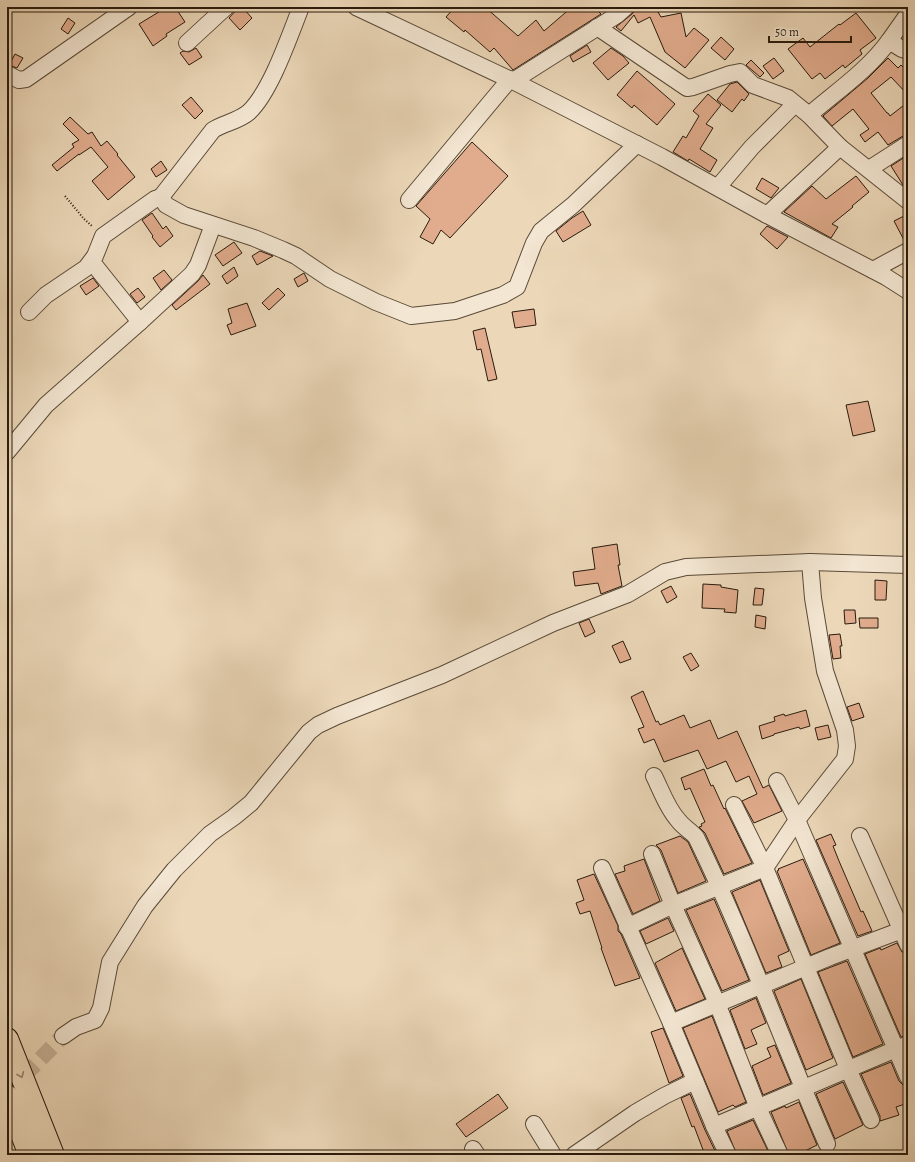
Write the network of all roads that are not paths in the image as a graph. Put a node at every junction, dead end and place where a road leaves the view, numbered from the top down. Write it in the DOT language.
graph roads {
  1 [pos="129,7"];
  2 [pos="226,7"];
  3 [pos="300,7"];
  4 [pos="356,7"];
  5 [pos="616,10"];
  6 [pos="908,14"];
  7 [pos="597,27"];
  8 [pos="889,41"];
  9 [pos="187,43"];
  10 [pos="908,51"];
  11 [pos="511,80"];
  12 [pos="11,81"];
  13 [pos="795,104"];
  14 [pos="809,115"];
  15 [pos="637,144"];
  16 [pos="908,144"];
  17 [pos="840,147"];
  18 [pos="869,168"];
  19 [pos="718,187"];
  20 [pos="161,197"];
  21 [pos="409,200"];
  22 [pos="908,201"];
  23 [pos="767,215"];
  24 [pos="213,225"];
  25 [pos="908,251"];
  26 [pos="92,262"];
  27 [pos="873,270"];
  28 [pos="908,291"];
  29 [pos="29,312"];
  30 [pos="140,322"];
  31 [pos="7,452"];
  32 [pos="810,562"];
  33 [pos="908,565"];
  34 [pos="654,776"];
  35 [pos="777,781"];
  36 [pos="734,805"];
  37 [pos="797,820"];
  38 [pos="860,836"];
  39 [pos="652,854"];
  40 [pos="602,868"];
  41 [pos="765,868"];
  42 [pos="720,886"];
  43 [pos="673,905"];
  44 [pos="627,927"];
  45 [pos="902,930"];
  46 [pos="908,945"];
  47 [pos="853,949"];
  48 [pos="806,967"];
  49 [pos="761,987"];
  50 [pos="717,1003"];
  51 [pos="671,1023"];
  52 [pos="63,1036"];
  53 [pos="7,1039"];
  54 [pos="902,1046"];
  55 [pos="848,1069"];
  56 [pos="908,1077"];
  57 [pos="695,1081"];
  58 [pos="802,1088"];
  59 [pos="7,1096"];
  60 [pos="758,1108"];
  61 [pos="871,1120"];
  62 [pos="534,1124"];
  63 [pos="714,1126"];
  64 [pos="827,1144"];
  65 [pos="30,1155"];
  66 [pos="54,1155"];
  67 [pos="553,1155"];
  68 [pos="574,1155"];
  69 [pos="728,1155"];
  70 [pos="780,1155"];
  1 -- 12 [label="street"];
  2 -- 9 [label="street"];
  3 -- 20 [label="street"];
  4 -- 11 [label="street"];
  5 -- 7 [label="street"];
  6 -- 8 [label="street"];
  7 -- 11 [label="street"];
  7 -- 13 [label="street"];
  8 -- 10 [label="street"];
  8 -- 14 [label="street"];
  11 -- 15 [label="street"];
  11 -- 21 [label="street"];
  13 -- 14 [label="street"];
  13 -- 19 [label="street"];
  14 -- 17 [label="street"];
  15 -- 19 [label="street"];
  15 -- 24 [label="street"];
  16 -- 18 [label="street"];
  17 -- 18 [label="street"];
  17 -- 23 [label="street"];
  18 -- 22 [label="street"];
  19 -- 23 [label="street"];
  20 -- 24 [label="street"];
  20 -- 26 [label="street"];
  23 -- 27 [label="street"];
  24 -- 30 [label="street"];
  25 -- 27 [label="street"];
  26 -- 29 [label="street"];
  26 -- 30 [label="street"];
  27 -- 28 [label="street"];
  30 -- 31 [label="street"];
  32 -- 33 [label="street"];
  32 -- 37 [label="street"];
  32 -- 52 [label="street"];
  34 -- 42 [label="street"];
  35 -- 37 [label="street"];
  36 -- 41 [label="street"];
  37 -- 41 [label="street"];
  37 -- 47 [label="street"];
  38 -- 45 [label="street"];
  39 -- 43 [label="street"];
  40 -- 44 [label="street"];
  41 -- 42 [label="street"];
  41 -- 48 [label="street"];
  42 -- 43 [label="street"];
  42 -- 49 [label="street"];
  43 -- 44 [label="street"];
  43 -- 50 [label="street"];
  44 -- 51 [label="street"];
  45 -- 46 [label="street"];
  45 -- 47 [label="street"];
  47 -- 48 [label="street"];
  47 -- 54 [label="street"];
  48 -- 49 [label="street"];
  48 -- 55 [label="street"];
  49 -- 50 [label="street"];
  49 -- 58 [label="street"];
  50 -- 51 [label="street"];
  50 -- 60 [label="street"];
  51 -- 57 [label="street"];
  53 -- 66 [label="highway, one-way"];
  54 -- 55 [label="street"];
  54 -- 56 [label="street"];
  55 -- 58 [label="street"];
  55 -- 61 [label="street"];
  57 -- 63 [label="street"];
  57 -- 68 [label="street"];
  58 -- 60 [label="street"];
  58 -- 64 [label="street"];
  59 -- 65 [label="highway"];
  60 -- 63 [label="street"];
  60 -- 70 [label="street"];
  62 -- 67 [label="street"];
  63 -- 69 [label="street"];
}
